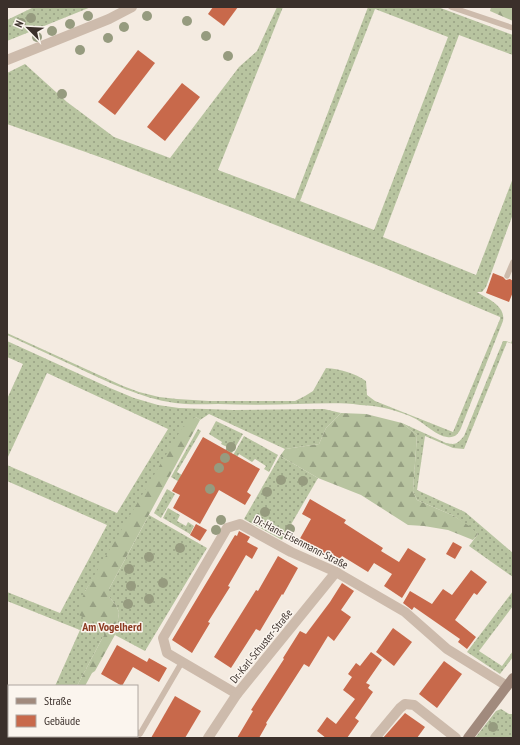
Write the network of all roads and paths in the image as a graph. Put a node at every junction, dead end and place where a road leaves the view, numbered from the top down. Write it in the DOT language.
graph roads {
  1 [pos="132,7"];
  2 [pos="451,7"];
  3 [pos="513,28"];
  4 [pos="7,60"];
  5 [pos="513,262"];
  6 [pos="507,276"];
  7 [pos="336,572"];
  8 [pos="182,662"];
  9 [pos="510,682"];
  10 [pos="237,694"];
  11 [pos="138,733"];
  12 [pos="208,738"];
  13 [pos="375,738"];
  14 [pos="456,738"];
  15 [pos="468,738"];
  1 -- 4 [label="street"];
  2 -- 3 [label="lane"];
  5 -- 6 [label="lane"];
  7 -- 8 [label="street, Dr.-Hans-Eisenmann-Straße"];
  7 -- 9 [label="street, Dr.-Hans-Eisenmann-Straße"];
  7 -- 10 [label="street, Dr.-Karl-Schuster-Straße"];
  8 -- 10 [label="street, Dr.-Hans-Eisenmann-Straße"];
  8 -- 11 [label="lane"];
  9 -- 15 [label="main road"];
  10 -- 12 [label="street, Dr.-Karl-Schuster-Straße"];
  13 -- 14 [label="street"];
}
